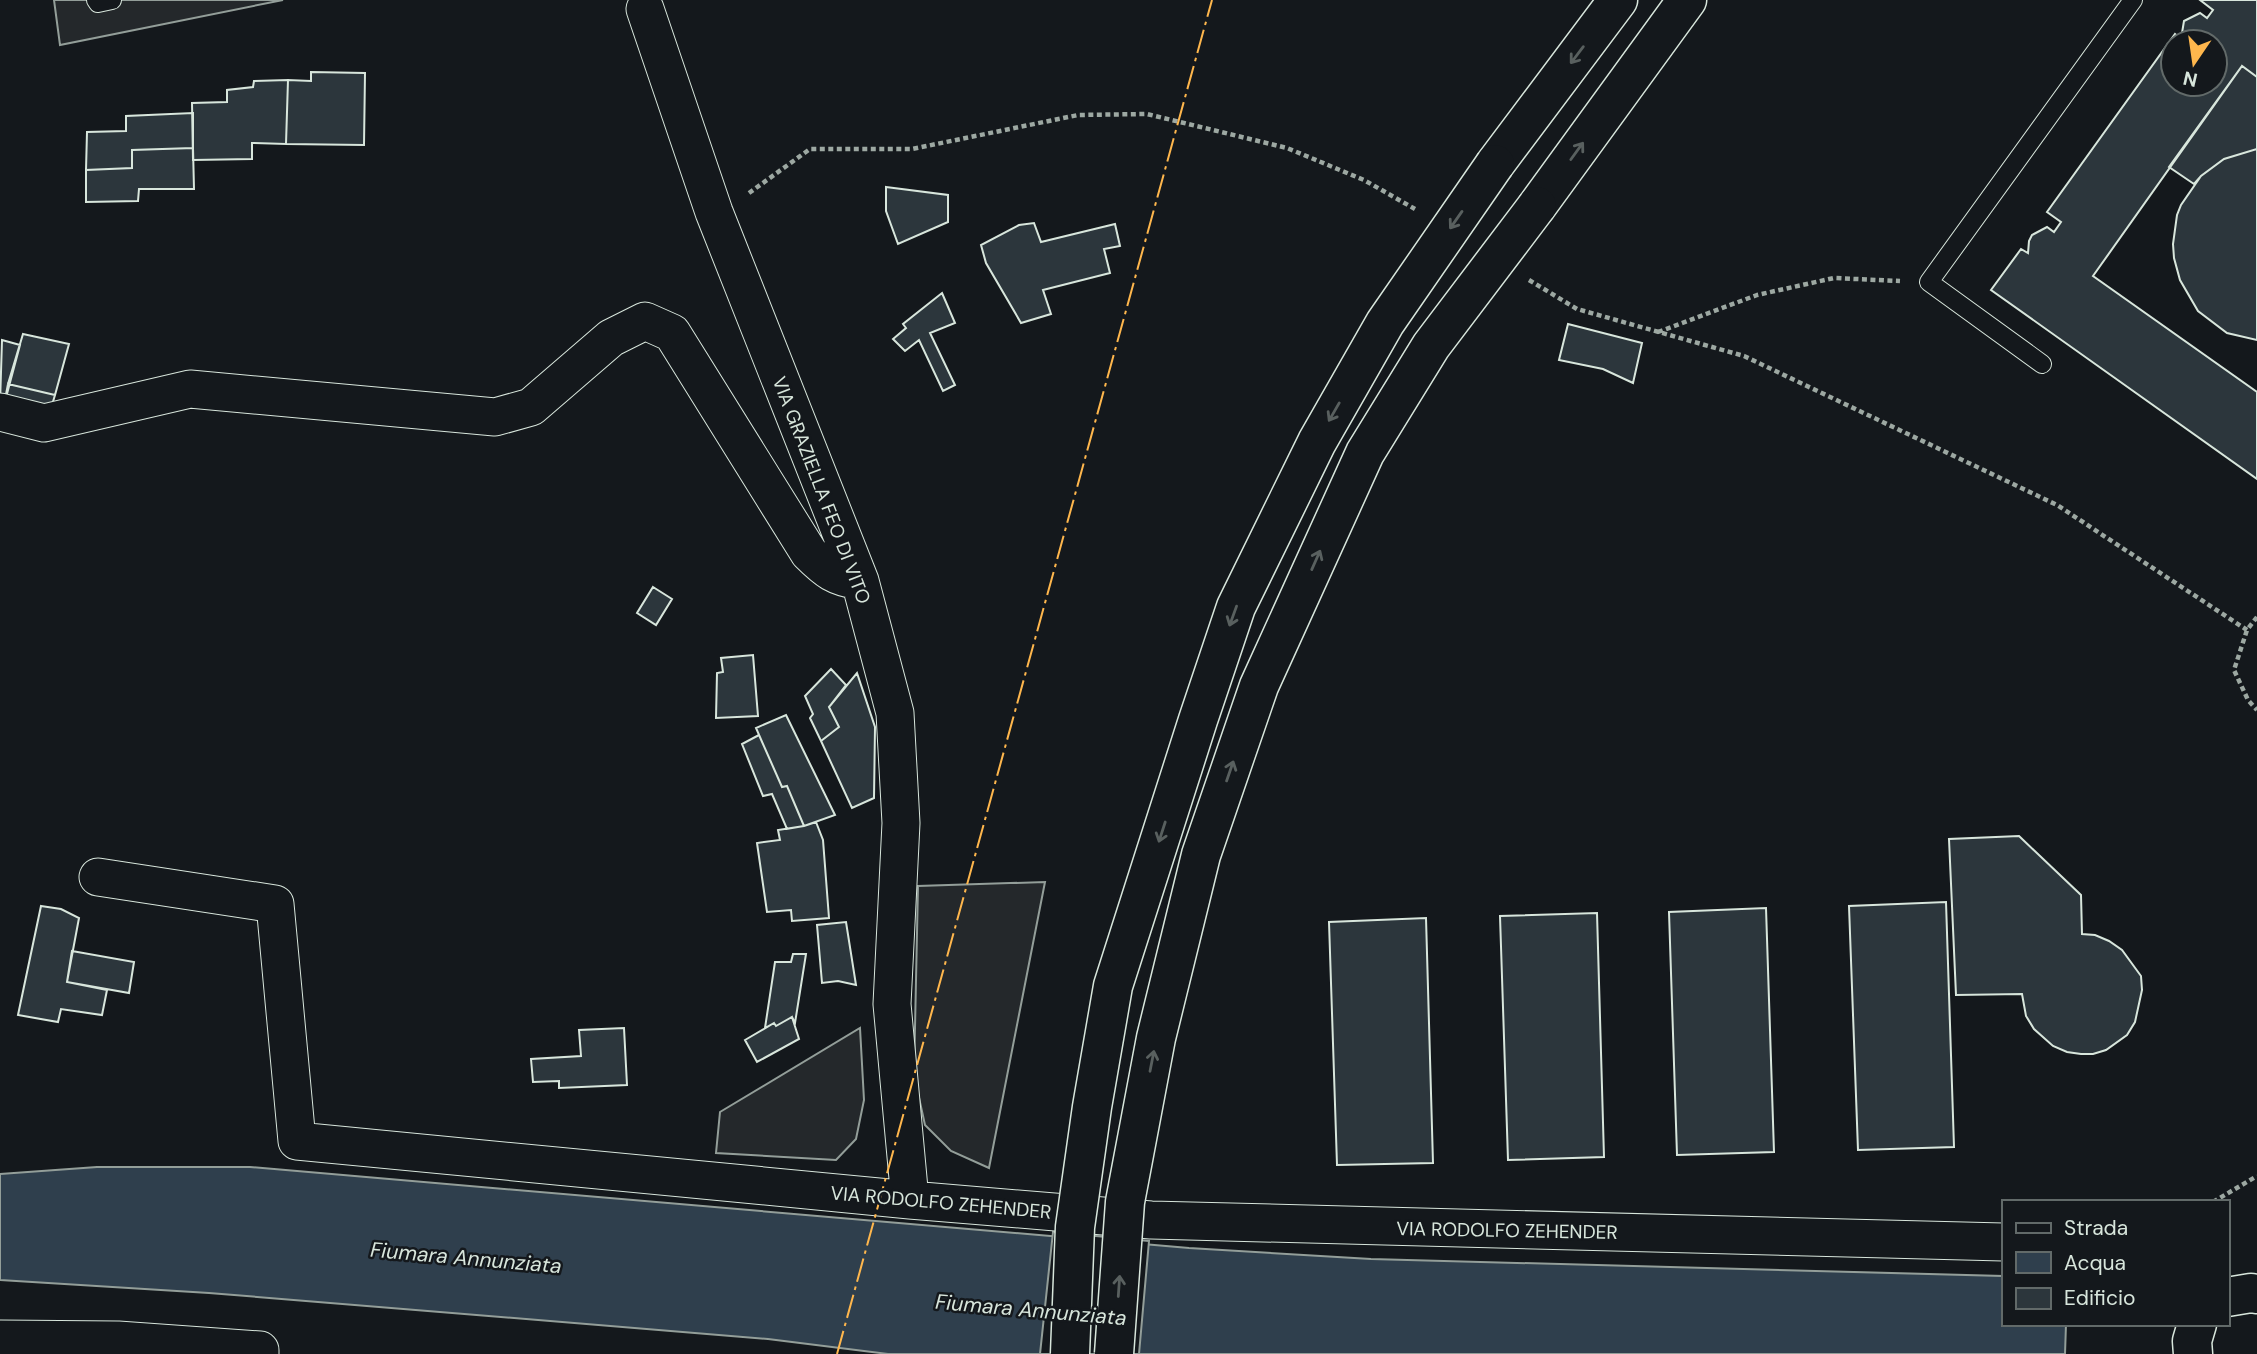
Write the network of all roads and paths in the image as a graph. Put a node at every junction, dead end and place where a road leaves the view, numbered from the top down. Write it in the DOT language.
graph roads {
  1 [pos="96,0"];
  2 [pos="112,0"];
  3 [pos="1618,0"];
  4 [pos="1687,0"];
  5 [pos="2133,0"];
  6 [pos="643,5"];
  7 [pos="1929,282"];
  8 [pos="1658,332"];
  9 [pos="2042,364"];
  10 [pos="0,412"];
  11 [pos="860,581"];
  12 [pos="2257,617"];
  13 [pos="2257,710"];
  14 [pos="98,877"];
  15 [pos="2257,1176"];
  16 [pos="910,1200"];
  17 [pos="2216,1200"];
  18 [pos="2002,1242"];
  19 [pos="2196,1326"];
  20 [pos="0,1339"];
  21 [pos="260,1354"];
  22 [pos="1070,1354"];
  23 [pos="1114,1354"];
  24 [pos="2193,1354"];
  1 -- 2 [label="lane"];
  3 -- 22 [label="main road, one-way, bridge"];
  23 -- 4 [label="main road, one-way, bridge"];
  5 -- 7 [label="lane"];
  6 -- 11 [label="street, VIA GRAZIELLA FEO DI VITO"];
  7 -- 8 [label="path"];
  7 -- 9 [label="lane"];
  10 -- 11 [label="street"];
  11 -- 16 [label="street, VIA GRAZIELLA FEO DI VITO"];
  12 -- 13 [label="path"];
  14 -- 16 [label="street, VIA RODOLFO ZEHENDER"];
  15 -- 17 [label="path"];
  16 -- 18 [label="street, VIA RODOLFO ZEHENDER"];
  19 -- 24 [label="main road"];
  20 -- 21 [label="street"];
}
